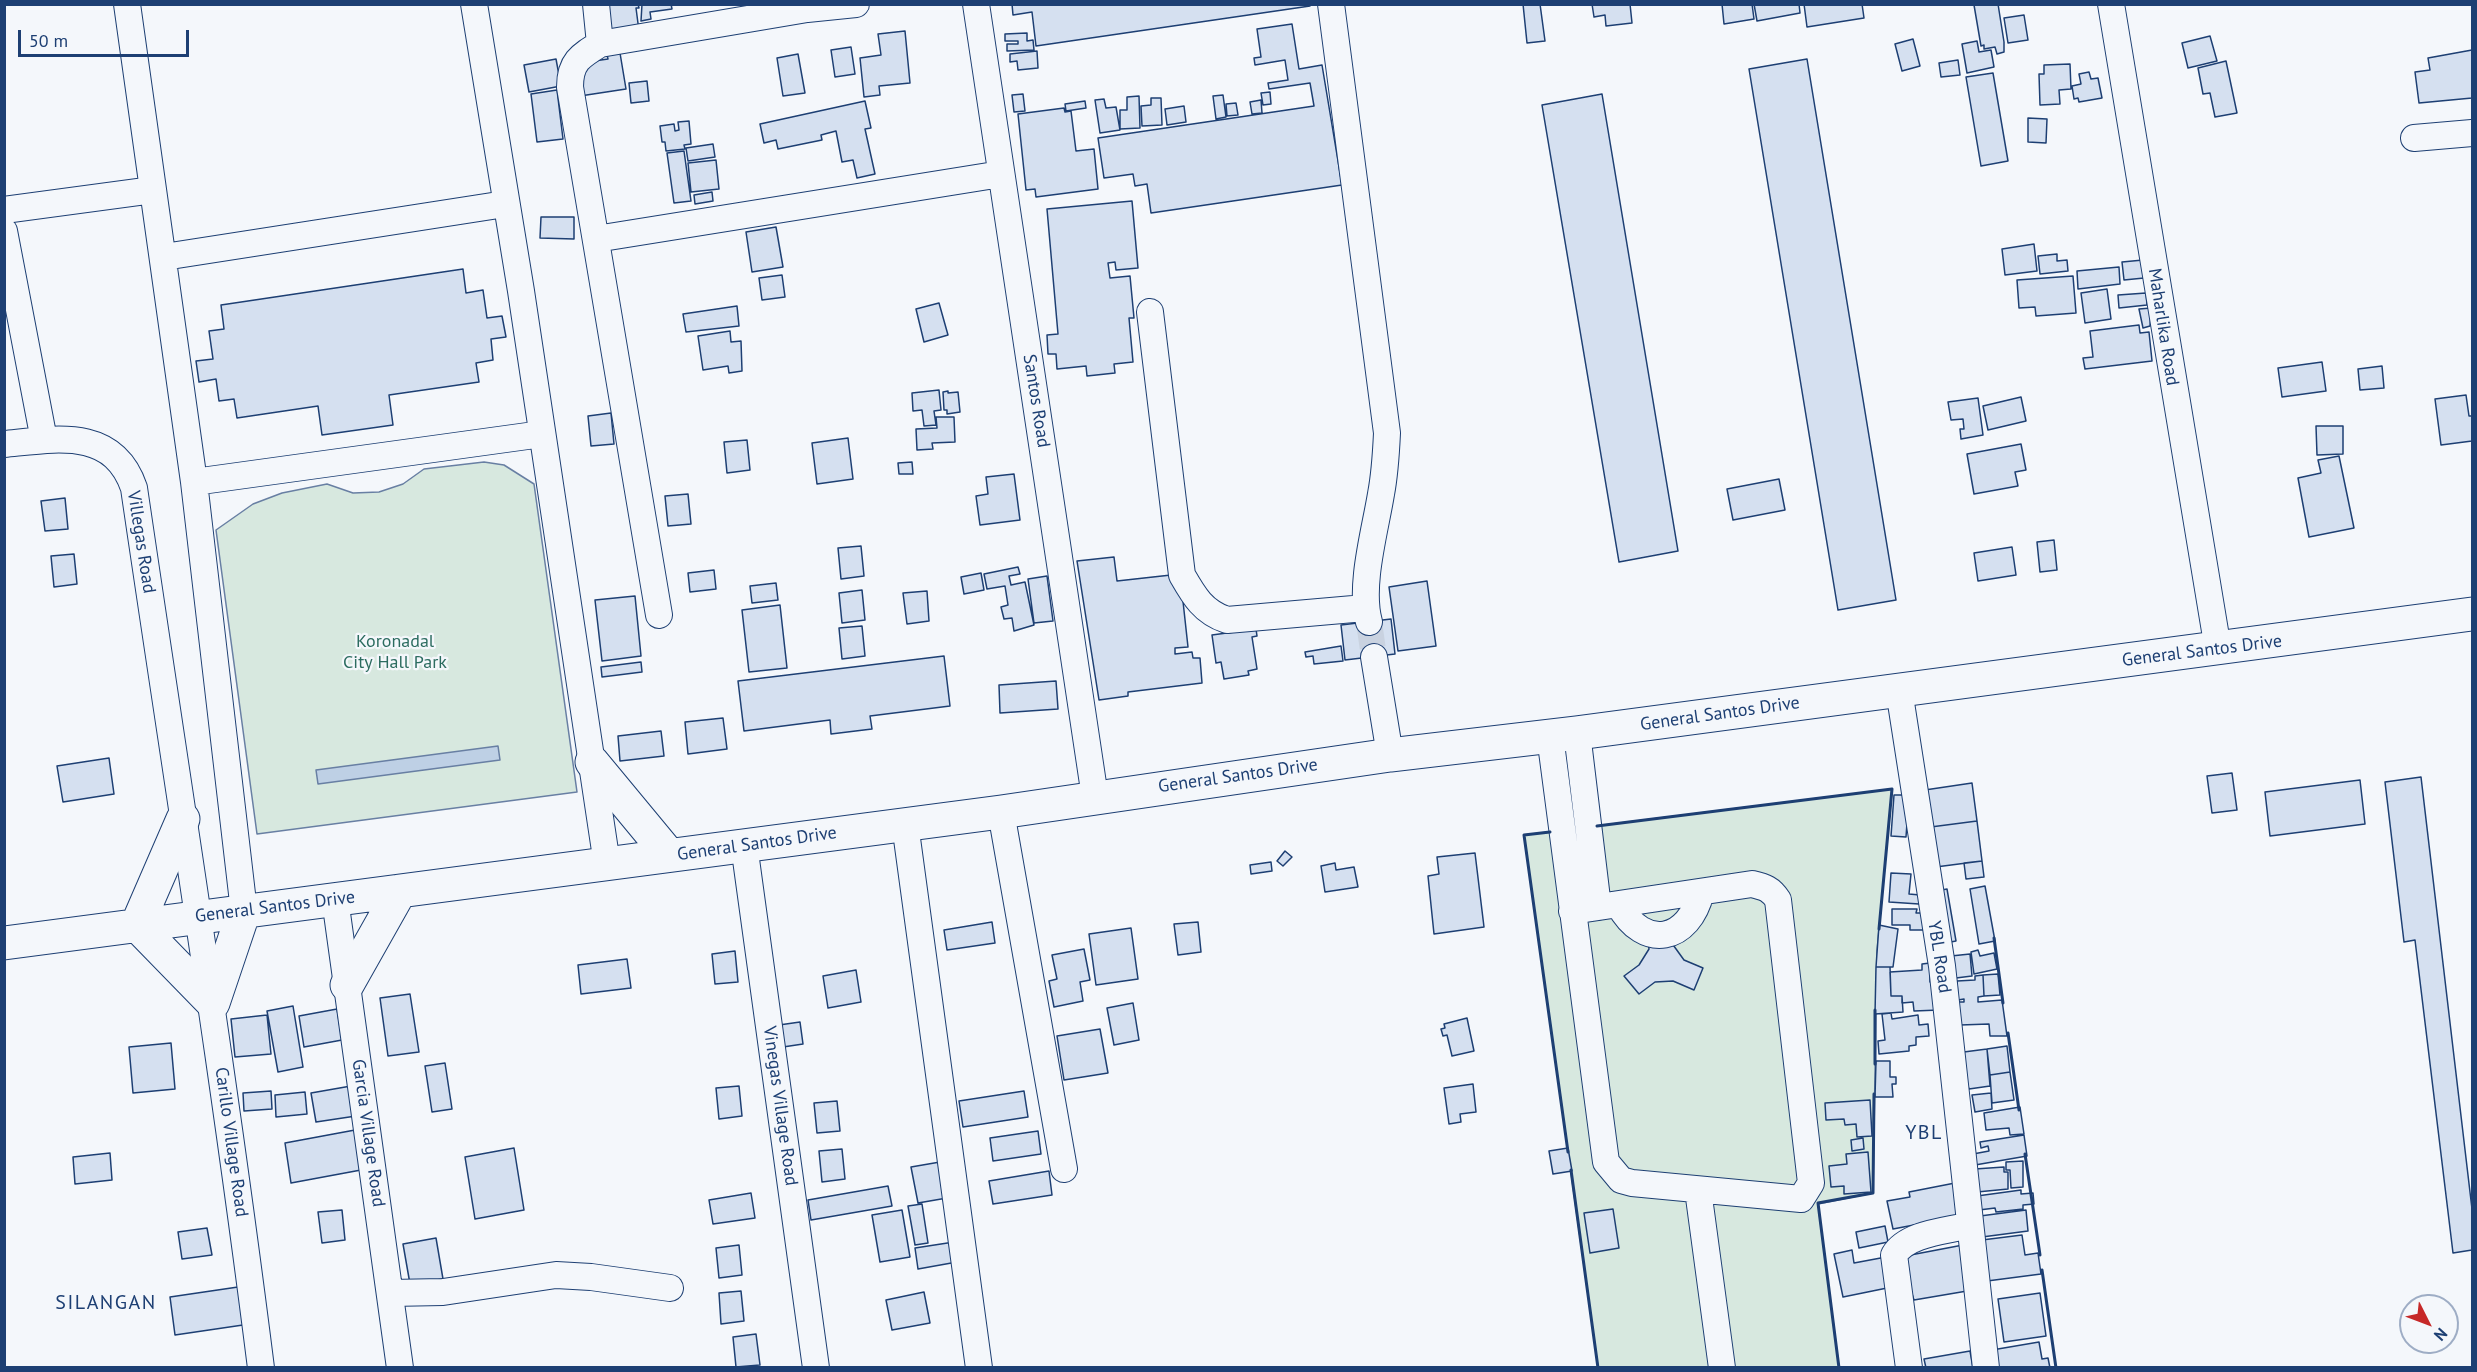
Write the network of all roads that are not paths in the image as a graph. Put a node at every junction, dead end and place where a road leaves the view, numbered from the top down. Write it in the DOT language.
graph roads {
  1 [pos="127,4"];
  2 [pos="474,4"];
  3 [pos="596,4"];
  4 [pos="856,4"];
  5 [pos="976,4"];
  6 [pos="1330,4"];
  7 [pos="2111,4"];
  8 [pos="806,7"];
  9 [pos="600,44"];
  10 [pos="2472,133"];
  11 [pos="2414,138"];
  12 [pos="1001,174"];
  13 [pos="153,190"];
  14 [pos="505,204"];
  15 [pos="4,210"];
  16 [pos="4,231"];
  17 [pos="596,238"];
  18 [pos="164,257"];
  19 [pos="1150,312"];
  20 [pos="543,434"];
  21 [pos="45,440"];
  22 [pos="4,444"];
  23 [pos="194,482"];
  24 [pos="2472,614"];
  25 [pos="659,615"];
  26 [pos="2218,649"];
  27 [pos="1374,657"];
  28 [pos="1899,690"];
  29 [pos="1563,734"];
  30 [pos="1389,755"];
  31 [pos="592,762"];
  32 [pos="1095,797"];
  33 [pos="1001,812"];
  34 [pos="183,819"];
  35 [pos="905,824"];
  36 [pos="744,845"];
  37 [pos="669,855"];
  38 [pos="607,864"];
  39 [pos="400,891"];
  40 [pos="1701,892"];
  41 [pos="335,898"];
  42 [pos="1609,906"];
  43 [pos="244,910"];
  44 [pos="1572,911"];
  45 [pos="197,917"];
  46 [pos="137,925"];
  47 [pos="4,942"];
  48 [pos="347,985"];
  49 [pos="213,1003"];
  50 [pos="1064,1169"];
  51 [pos="1698,1190"];
  52 [pos="1970,1225"];
  53 [pos="670,1287"];
  54 [pos="390,1293"];
  55 [pos="261,1368"];
  56 [pos="400,1368"];
  57 [pos="816,1368"];
  58 [pos="979,1368"];
  59 [pos="1722,1368"];
  60 [pos="1909,1368"];
  61 [pos="1986,1368"];
  1 -- 13 [label="street"];
  2 -- 14 [label="street"];
  3 -- 9 [label="street"];
  4 -- 8 [label="street"];
  5 -- 12 [label="street, Santos Road"];
  6 -- 19 [label="street"];
  7 -- 26 [label="street, Maharlika Road"];
  8 -- 9 [label="street"];
  9 -- 17 [label="street"];
  10 -- 11 [label="street"];
  12 -- 17 [label="street"];
  12 -- 32 [label="street, Santos Road"];
  13 -- 15 [label="street"];
  13 -- 18 [label="street"];
  14 -- 18 [label="street"];
  14 -- 20 [label="street"];
  16 -- 21 [label="street"];
  17 -- 25 [label="street"];
  18 -- 23 [label="street"];
  20 -- 23 [label="street"];
  20 -- 31 [label="street"];
  21 -- 22 [label="street, Villegas Road"];
  21 -- 34 [label="street, Villegas Road"];
  23 -- 43 [label="street"];
  24 -- 26 [label="highway, General Santos Drive"];
  26 -- 28 [label="highway, General Santos Drive"];
  27 -- 30 [label="street"];
  28 -- 29 [label="highway, General Santos Drive"];
  28 -- 52 [label="street, YBL Road"];
  29 -- 30 [label="highway, General Santos Drive"];
  29 -- 42 [label="street"];
  29 -- 44 [label="street"];
  30 -- 32 [label="highway, General Santos Drive"];
  31 -- 37 [label="highway"];
  31 -- 38 [label="street"];
  32 -- 33 [label="highway, General Santos Drive"];
  33 -- 35 [label="highway, General Santos Drive"];
  33 -- 50 [label="street"];
  34 -- 45 [label="street, Villegas Road"];
  34 -- 46 [label="highway"];
  35 -- 36 [label="highway, General Santos Drive"];
  35 -- 58 [label="street"];
  36 -- 37 [label="highway, General Santos Drive"];
  36 -- 57 [label="street, Vinegas Village Road"];
  37 -- 38 [label="highway, General Santos Drive"];
  38 -- 39 [label="highway, General Santos Drive"];
  39 -- 41 [label="highway, General Santos Drive"];
  39 -- 48 [label="highway"];
  40 -- 42 [label="street"];
  40 -- 42 [label="street"];
  40 -- 51 [label="street"];
  41 -- 43 [label="highway, General Santos Drive"];
  41 -- 48 [label="street, Garcia Village Road"];
  42 -- 44 [label="street"];
  43 -- 45 [label="highway, General Santos Drive"];
  43 -- 49 [label="highway"];
  44 -- 51 [label="street"];
  45 -- 46 [label="highway, General Santos Drive"];
  45 -- 49 [label="street, Carillo Village Road"];
  46 -- 47 [label="highway, General Santos Drive"];
  46 -- 49 [label="highway"];
  48 -- 54 [label="street, Garcia Village Road"];
  49 -- 55 [label="street, Carillo Village Road"];
  51 -- 59 [label="street"];
  52 -- 60 [label="street"];
  52 -- 61 [label="street, YBL Road"];
  53 -- 54 [label="street"];
  54 -- 56 [label="street, Garcia Village Road"];
}
